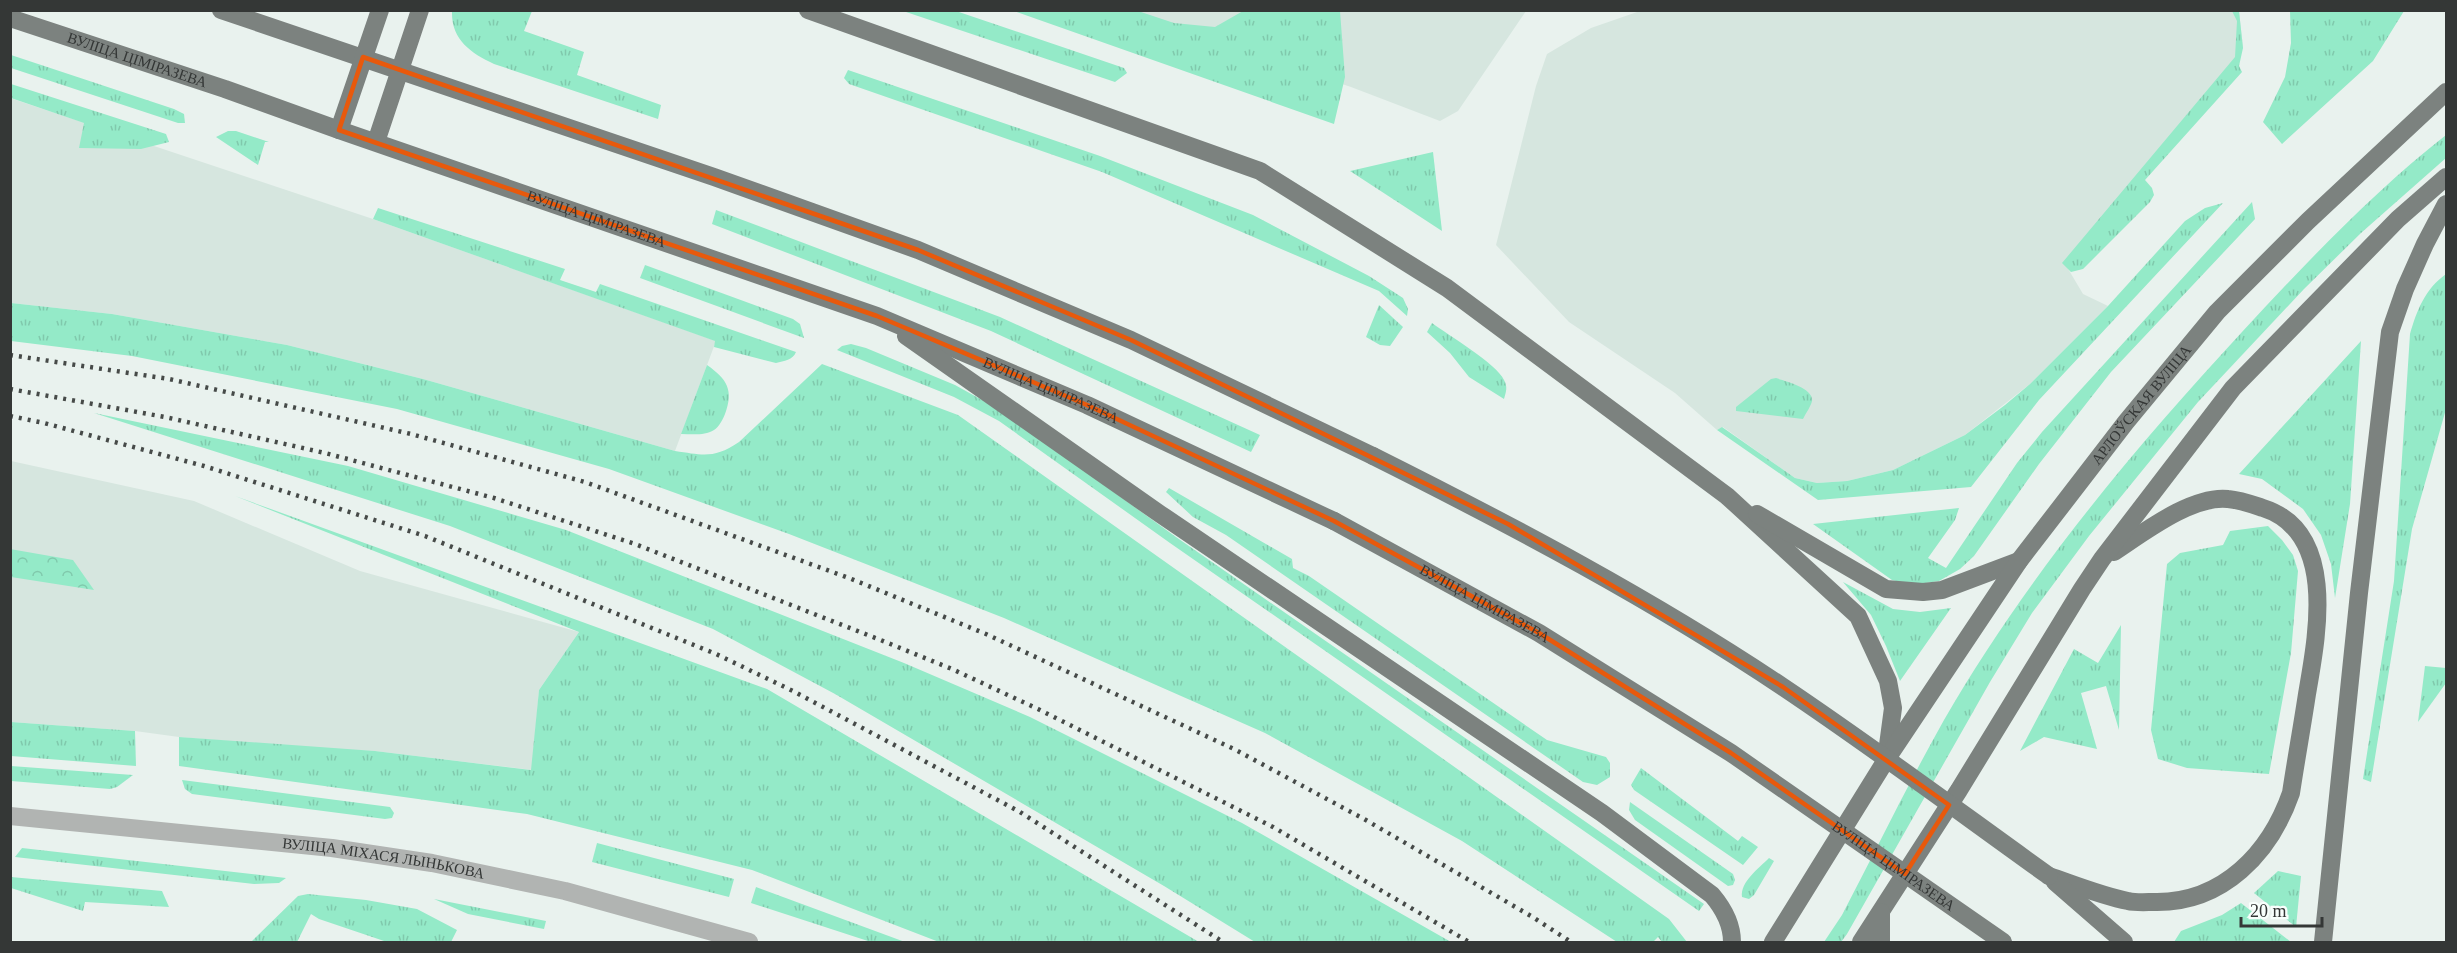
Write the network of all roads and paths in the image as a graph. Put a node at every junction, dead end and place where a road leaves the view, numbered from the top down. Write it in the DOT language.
graph roads {
  1 [pos="220,10"];
  2 [pos="380,10"];
  3 [pos="420,10"];
  4 [pos="808,10"];
  5 [pos="10,18"];
  6 [pos="363,57"];
  7 [pos="400,70"];
  8 [pos="2446,92"];
  9 [pos="339,130"];
  10 [pos="376,142"];
  11 [pos="2446,177"];
  12 [pos="2446,204"];
  13 [pos="877,316"];
  14 [pos="1727,496"];
  15 [pos="2102,559"];
  16 [pos="2019,561"];
  17 [pos="1886,760"];
  18 [pos="10,816"];
  19 [pos="2049,876"];
  20 [pos="1881,910"];
  21 [pos="749,942"];
  22 [pos="1732,942"];
  23 [pos="1773,942"];
  24 [pos="1862,942"];
  25 [pos="1881,942"];
  26 [pos="2003,942"];
  27 [pos="2124,942"];
  28 [pos="2323,942"];
  1 -- 6 [label="main road"];
  2 -- 6 [label="main road"];
  3 -- 7 [label="main road"];
  4 -- 14 [label="main road"];
  5 -- 9 [label="main road, ВУЛІЦА ЦІМІРАЗЕВА"];
  6 -- 7 [label="main road"];
  6 -- 9 [label="main road"];
  7 -- 10 [label="main road"];
  7 -- 19 [label="main road, bridge"];
  8 -- 16 [label="main road, АРЛОЎСКАЯ ВУЛІЦА"];
  9 -- 10 [label="main road, ВУЛІЦА ЦІМІРАЗЕВА"];
  10 -- 13 [label="main road, ВУЛІЦА ЦІМІРАЗЕВА"];
  11 -- 15 [label="main road"];
  12 -- 28 [label="main road"];
  13 -- 22 [label="main road"];
  13 -- 26 [label="main road, ВУЛІЦА ЦІМІРАЗЕВА, bridge"];
  14 -- 16 [label="main road"];
  14 -- 17 [label="main road"];
  15 -- 19 [label="main road"];
  15 -- 20 [label="main road"];
  16 -- 17 [label="main road, АРЛОЎСКАЯ ВУЛІЦА"];
  17 -- 23 [label="main road, АРЛОЎСКАЯ ВУЛІЦА"];
  18 -- 21 [label="street, ВУЛІЦА МІХАСЯ ЛЫНЬКОВА"];
  19 -- 27 [label="main road"];
  20 -- 24 [label="main road"];
  20 -- 25 [label="main road"];
}
